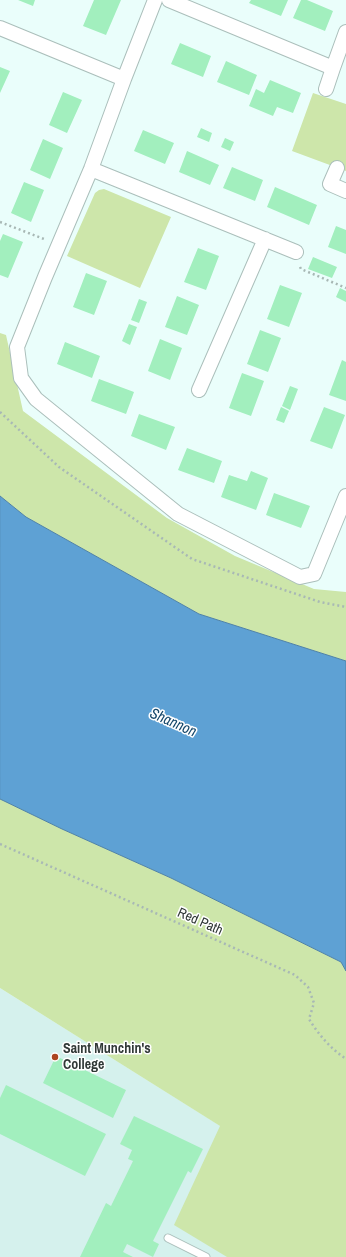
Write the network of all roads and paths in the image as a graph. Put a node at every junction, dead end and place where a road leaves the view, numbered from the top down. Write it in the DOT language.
graph roads {
  1 [pos="155,0"];
  2 [pos="169,0"];
  3 [pos="0,28"];
  4 [pos="346,32"];
  5 [pos="333,68"];
  6 [pos="124,79"];
  7 [pos="326,89"];
  8 [pos="92,168"];
  9 [pos="337,168"];
  10 [pos="346,191"];
  11 [pos="0,222"];
  12 [pos="265,239"];
  13 [pos="59,245"];
  14 [pos="296,252"];
  15 [pos="346,288"];
  16 [pos="199,390"];
  17 [pos="0,412"];
  18 [pos="346,496"];
  19 [pos="346,606"];
  20 [pos="0,844"];
  21 [pos="346,1059"];
  22 [pos="168,1238"];
  23 [pos="206,1257"];
  1 -- 6 [label="street"];
  2 -- 5 [label="street"];
  3 -- 6 [label="street"];
  4 -- 5 [label="street"];
  5 -- 7 [label="street"];
  6 -- 8 [label="street"];
  8 -- 12 [label="street"];
  8 -- 13 [label="street"];
  9 -- 10 [label="street"];
  11 -- 13 [label="path"];
  12 -- 14 [label="street"];
  12 -- 16 [label="street"];
  13 -- 18 [label="street"];
  14 -- 15 [label="path"];
  17 -- 19 [label="path"];
  20 -- 21 [label="path, Red Path"];
  22 -- 23 [label="lane"];
}
